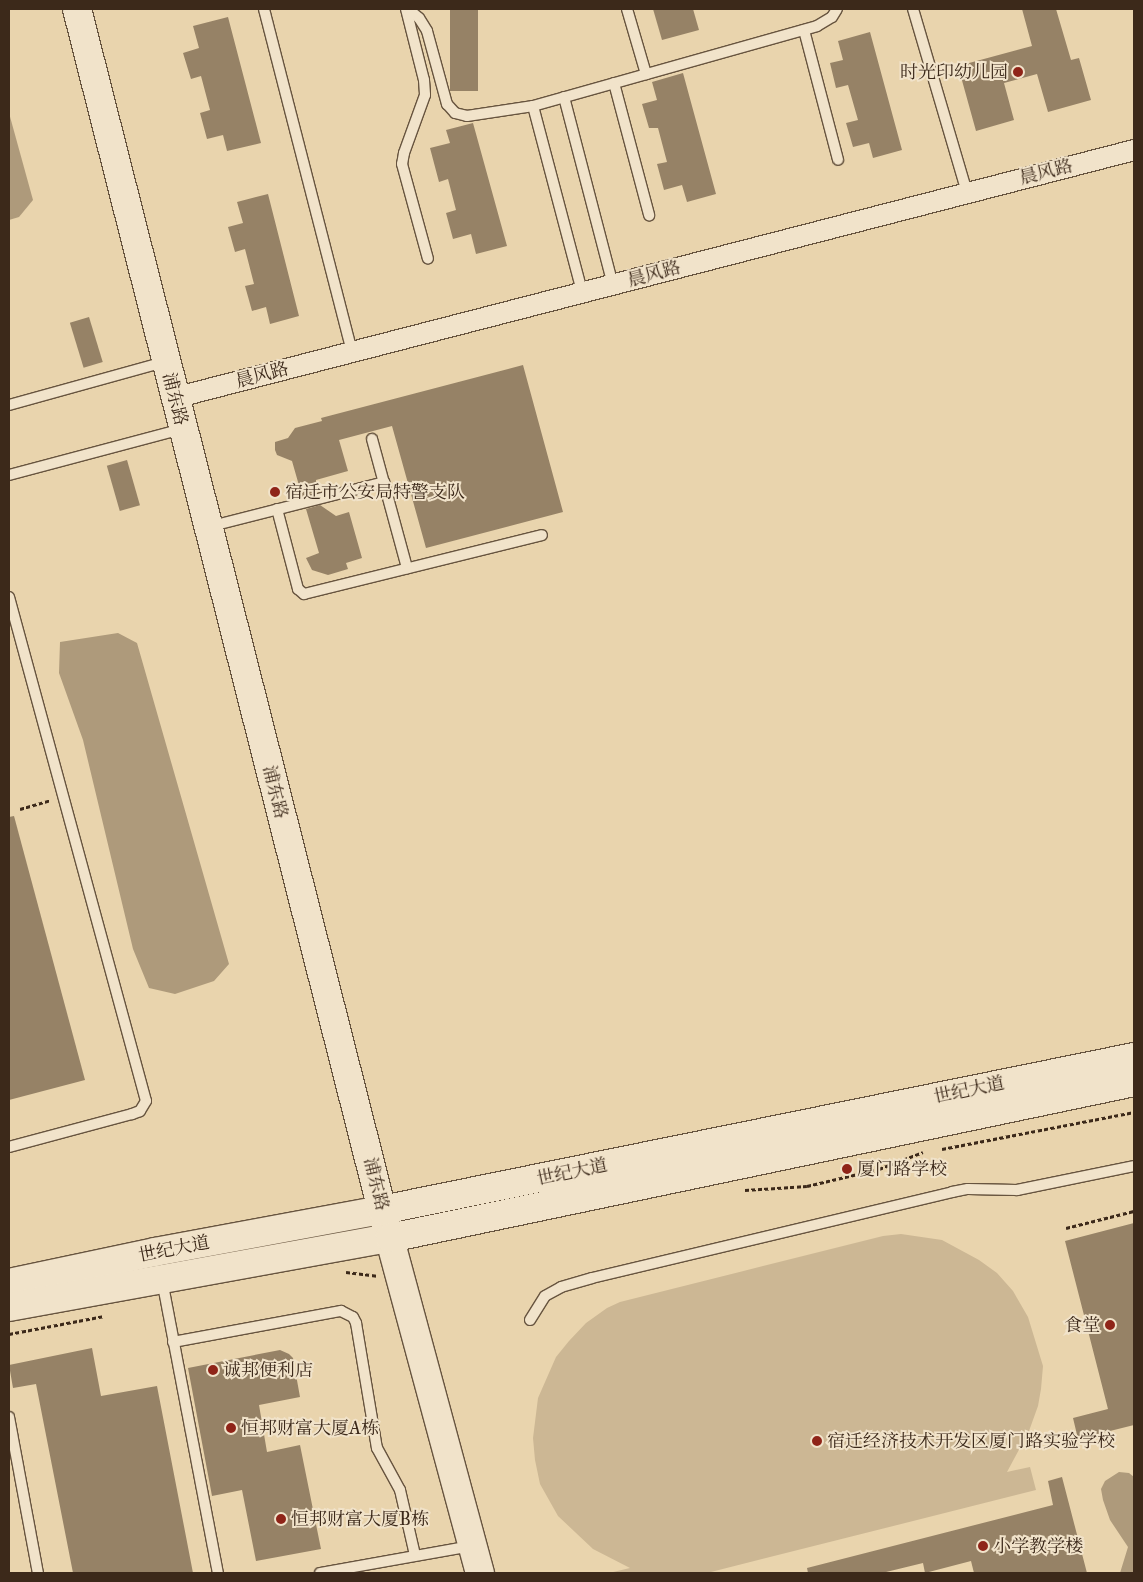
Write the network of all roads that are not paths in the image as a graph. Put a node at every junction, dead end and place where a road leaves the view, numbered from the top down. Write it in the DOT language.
graph roads {
  1 [pos="77,9"];
  2 [pos="264,9"];
  3 [pos="407,9"];
  4 [pos="627,9"];
  5 [pos="837,9"];
  6 [pos="913,9"];
  7 [pos="804,30"];
  8 [pos="646,74"];
  9 [pos="614,83"];
  10 [pos="564,97"];
  11 [pos="533,106"];
  12 [pos="1134,150"];
  13 [pos="838,160"];
  14 [pos="966,193"];
  15 [pos="649,215"];
  16 [pos="428,259"];
  17 [pos="613,284"];
  18 [pos="582,292"];
  19 [pos="352,352"];
  20 [pos="165,362"];
  21 [pos="174,398"];
  22 [pos="9,405"];
  23 [pos="182,429"];
  24 [pos="372,439"];
  25 [pos="9,475"];
  26 [pos="384,482"];
  27 [pos="277,509"];
  28 [pos="207,527"];
  29 [pos="542,535"];
  30 [pos="407,568"];
  31 [pos="9,597"];
  32 [pos="1134,1056"];
  33 [pos="1134,1082"];
  34 [pos="9,1147"];
  35 [pos="1134,1166"];
  36 [pos="382,1210"];
  37 [pos="390,1238"];
  38 [pos="161,1279"];
  39 [pos="9,1283"];
  40 [pos="9,1307"];
  41 [pos="530,1320"];
  42 [pos="173,1342"];
  43 [pos="9,1420"];
  44 [pos="472,1546"];
  45 [pos="416,1555"];
  46 [pos="38,1573"];
  47 [pos="218,1573"];
  48 [pos="320,1573"];
  49 [pos="480,1573"];
  1 -- 20 [label="street, 浦东路"];
  2 -- 19 [label="lane"];
  3 -- 11 [label="lane"];
  3 -- 16 [label="lane"];
  4 -- 8 [label="lane"];
  5 -- 7 [label="lane"];
  6 -- 14 [label="lane"];
  7 -- 8 [label="lane"];
  7 -- 13 [label="lane"];
  8 -- 9 [label="lane"];
  9 -- 10 [label="lane"];
  9 -- 15 [label="lane"];
  10 -- 11 [label="lane"];
  10 -- 17 [label="lane"];
  11 -- 18 [label="lane"];
  12 -- 14 [label="street, 晨风路"];
  14 -- 17 [label="street, 晨风路"];
  17 -- 18 [label="street, 晨风路"];
  18 -- 19 [label="street, 晨风路"];
  19 -- 21 [label="street, 晨风路"];
  20 -- 21 [label="street, 浦东路"];
  20 -- 22 [label="lane"];
  21 -- 23 [label="street, 浦东路"];
  23 -- 25 [label="lane"];
  23 -- 28 [label="street, 浦东路"];
  24 -- 26 [label="lane"];
  26 -- 27 [label="lane"];
  26 -- 30 [label="lane"];
  27 -- 28 [label="lane"];
  27 -- 30 [label="lane"];
  28 -- 36 [label="street, 浦东路"];
  29 -- 30 [label="lane"];
  31 -- 34 [label="lane"];
  32 -- 36 [label="street, 世纪大道"];
  33 -- 37 [label="street, 世纪大道"];
  35 -- 41 [label="lane"];
  36 -- 37 [label="street, 浦东路"];
  36 -- 39 [label="street, 世纪大道"];
  37 -- 38 [label="street, 世纪大道"];
  37 -- 44 [label="street, 浦东路"];
  38 -- 40 [label="street, 世纪大道"];
  38 -- 42 [label="lane"];
  42 -- 45 [label="lane"];
  42 -- 47 [label="lane"];
  43 -- 46 [label="lane"];
  44 -- 45 [label="lane"];
  44 -- 49 [label="street, 浦东路"];
  45 -- 48 [label="lane"];
}
